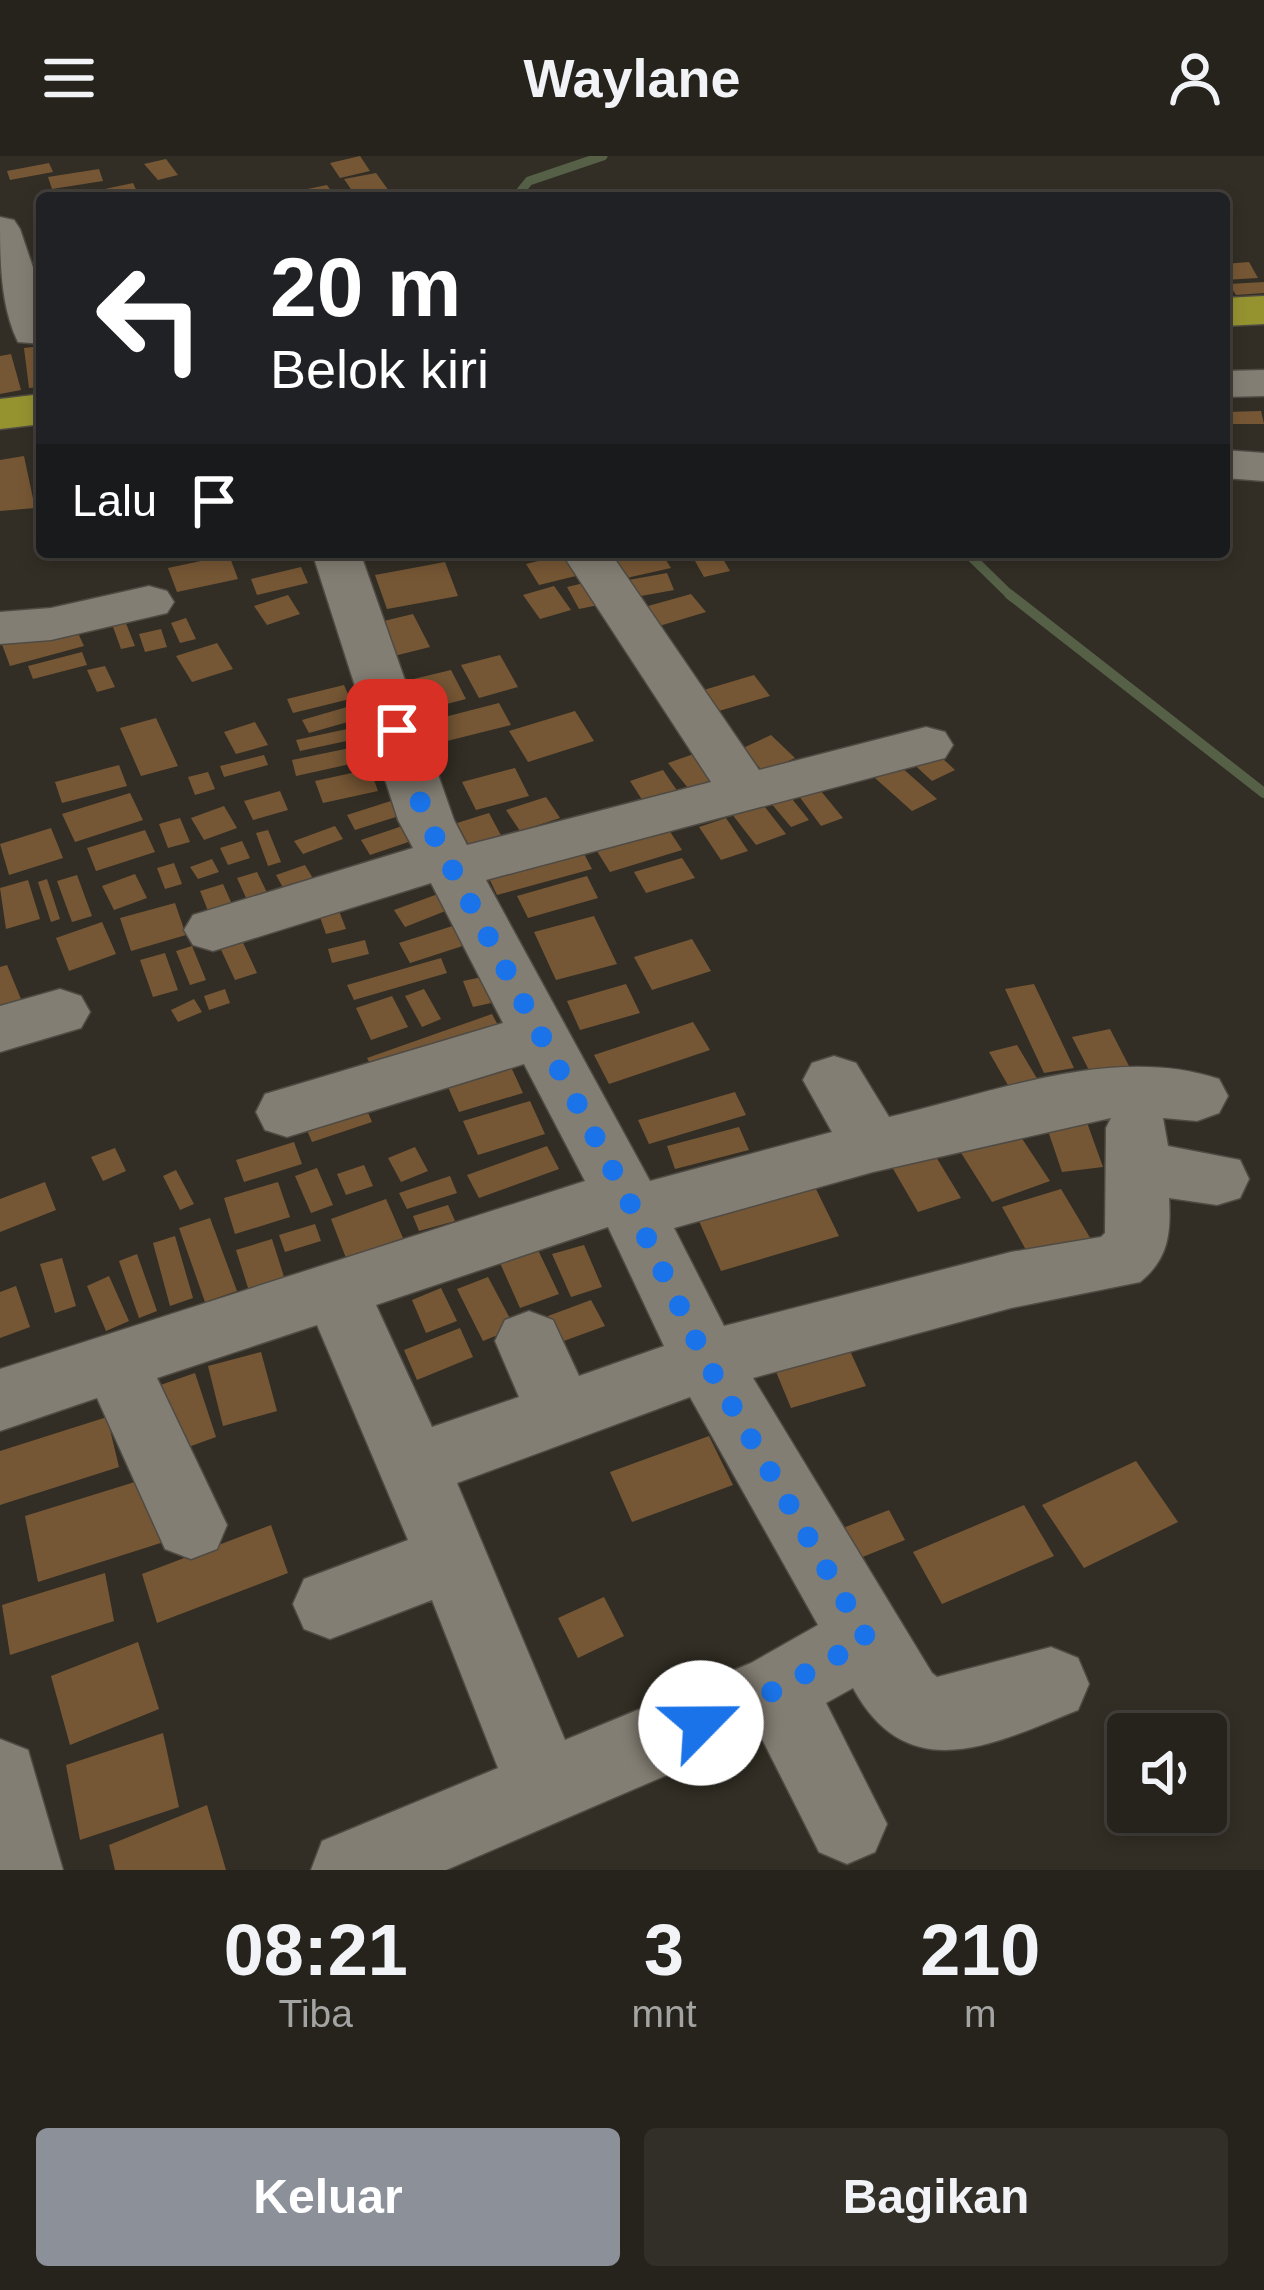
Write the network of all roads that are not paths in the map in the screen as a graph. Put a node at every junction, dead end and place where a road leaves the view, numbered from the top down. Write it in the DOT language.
graph roads {
  1 [pos="16,243"];
  2 [pos="1264,310"];
  3 [pos="1230,312"];
  4 [pos="33,333"];
  5 [pos="1264,383"];
  6 [pos="1230,385"];
  7 [pos="36,410"];
  8 [pos="0,414"];
  9 [pos="1230,464"];
  10 [pos="1264,467"];
  11 [pos="338,558"];
  12 [pos="589,558"];
  13 [pos="149,602"];
  14 [pos="0,628"];
  15 [pos="926,745"];
  16 [pos="744,790"];
  17 [pos="449,864"];
  18 [pos="213,930"];
  19 [pos="60,1012"];
  20 [pos="0,1029"];
  21 [pos="541,1035"];
  22 [pos="833,1080"];
  23 [pos="287,1112"];
  24 [pos="873,1146"];
  25 [pos="1136,1167"];
  26 [pos="1217,1179"];
  27 [pos="630,1203"];
  28 [pos="335,1288"];
  29 [pos="529,1341"];
  30 [pos="706,1361"];
  31 [pos="115,1362"];
  32 [pos="0,1400"];
  33 [pos="562,1414"];
  34 [pos="414,1466"];
  35 [pos="191,1526"];
  36 [pos="450,1559"];
  37 [pos="330,1604"];
  38 [pos="867,1639"];
  39 [pos="1052,1684"];
  40 [pos="778,1689"];
  41 [pos="546,1790"];
  42 [pos="847,1824"];
  43 [pos="364,1867"];
  1 -- 4 [label="street"];
  2 -- 3 [label="main road"];
  5 -- 6 [label="street"];
  7 -- 8 [label="main road"];
  9 -- 10 [label="street"];
  11 -- 17 [label="street"];
  12 -- 16 [label="street"];
  13 -- 14 [label="street"];
  15 -- 16 [label="street"];
  16 -- 17 [label="street"];
  17 -- 18 [label="street"];
  17 -- 21 [label="street"];
  19 -- 20 [label="street"];
  21 -- 23 [label="street"];
  21 -- 27 [label="street"];
  22 -- 24 [label="street"];
  24 -- 25 [label="street"];
  24 -- 27 [label="street"];
  25 -- 26 [label="street"];
  25 -- 30 [label="street"];
  27 -- 28 [label="street"];
  27 -- 30 [label="street"];
  28 -- 31 [label="street"];
  28 -- 34 [label="street"];
  29 -- 33 [label="street"];
  30 -- 33 [label="street"];
  30 -- 38 [label="street"];
  31 -- 32 [label="street"];
  31 -- 35 [label="street"];
  33 -- 34 [label="street"];
  34 -- 36 [label="street"];
  36 -- 37 [label="street"];
  36 -- 41 [label="street"];
  38 -- 39 [label="street"];
  38 -- 40 [label="street"];
  40 -- 41 [label="street"];
  40 -- 42 [label="street"];
  41 -- 43 [label="street"];
}
